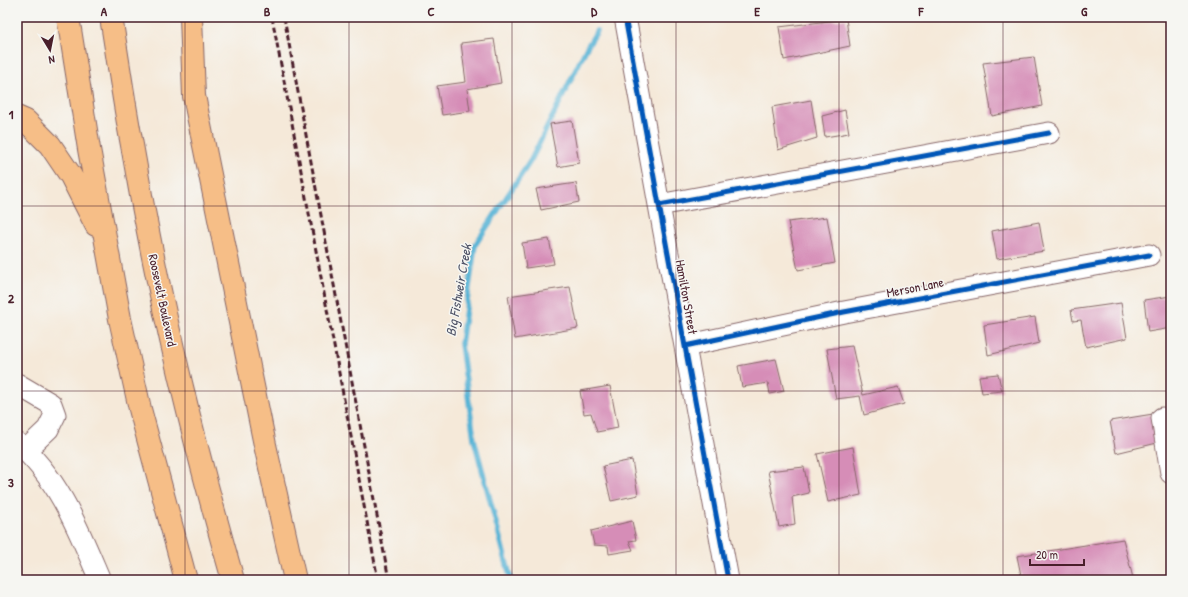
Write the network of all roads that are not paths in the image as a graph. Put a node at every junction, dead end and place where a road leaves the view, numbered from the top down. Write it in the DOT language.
graph roads {
  1 [pos="68,17"];
  2 [pos="111,17"];
  3 [pos="191,17"];
  4 [pos="625,17"];
  5 [pos="17,117"];
  6 [pos="1049,133"];
  7 [pos="659,205"];
  8 [pos="106,246"];
  9 [pos="1149,255"];
  10 [pos="685,346"];
  11 [pos="17,384"];
  12 [pos="1162,418"];
  13 [pos="22,446"];
  14 [pos="1171,473"];
  15 [pos="100,580"];
  16 [pos="186,580"];
  17 [pos="233,580"];
  18 [pos="295,580"];
  19 [pos="728,580"];
  1 -- 8 [label="highway"];
  2 -- 17 [label="highway, Roosevelt Boulevard"];
  3 -- 18 [label="highway"];
  4 -- 7 [label="street, Hamilton Street"];
  5 -- 8 [label="highway"];
  6 -- 7 [label="street"];
  7 -- 10 [label="street, Hamilton Street"];
  8 -- 16 [label="highway"];
  9 -- 10 [label="street, Merson Lane"];
  10 -- 19 [label="street, Hamilton Street"];
  11 -- 13 [label="street"];
  12 -- 14 [label="street"];
  13 -- 15 [label="street"];
}
